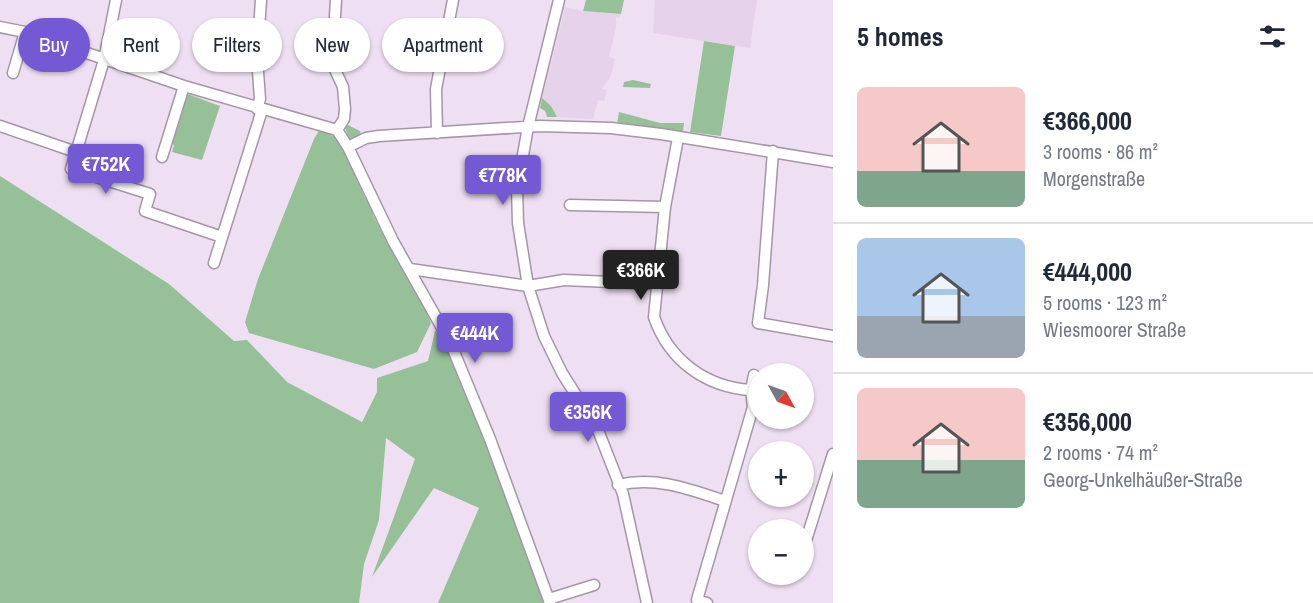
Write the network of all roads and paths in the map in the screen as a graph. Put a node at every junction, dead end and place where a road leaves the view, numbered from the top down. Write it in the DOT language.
graph roads {
  1 [pos="116,0"];
  2 [pos="336,0"];
  3 [pos="453,0"];
  4 [pos="560,0"];
  5 [pos="259,1"];
  6 [pos="112,18"];
  7 [pos="0,27"];
  8 [pos="18,31"];
  9 [pos="18,56"];
  10 [pos="102,67"];
  11 [pos="141,72"];
  12 [pos="13,73"];
  13 [pos="184,86"];
  14 [pos="260,109"];
  15 [pos="0,126"];
  16 [pos="528,127"];
  17 [pos="337,130"];
  18 [pos="437,133"];
  19 [pos="678,138"];
  20 [pos="348,147"];
  21 [pos="773,151"];
  22 [pos="76,152"];
  23 [pos="162,157"];
  24 [pos="833,162"];
  25 [pos="570,205"];
  26 [pos="665,207"];
  27 [pos="222,237"];
  28 [pos="214,263"];
  29 [pos="410,269"];
  30 [pos="657,284"];
  31 [pos="528,286"];
  32 [pos="833,336"];
  33 [pos="748,389"];
  34 [pos="748,423"];
  35 [pos="833,454"];
  36 [pos="829,475"];
  37 [pos="618,485"];
  38 [pos="724,501"];
  39 [pos="814,519"];
  40 [pos="594,585"];
  41 [pos="549,601"];
  42 [pos="702,602"];
  43 [pos="647,603"];
  1 -- 6 [label="street"];
  2 -- 17 [label="street"];
  3 -- 18 [label="street"];
  4 -- 16 [label="street"];
  5 -- 14 [label="street"];
  7 -- 8 [label="street"];
  9 -- 12 [label="street"];
  10 -- 22 [label="street"];
  11 -- 13 [label="street"];
  13 -- 14 [label="street"];
  13 -- 23 [label="street"];
  14 -- 17 [label="street"];
  14 -- 27 [label="street"];
  15 -- 22 [label="street"];
  16 -- 18 [label="street"];
  16 -- 19 [label="street"];
  16 -- 31 [label="street"];
  17 -- 20 [label="street"];
  18 -- 20 [label="street"];
  19 -- 21 [label="street"];
  19 -- 26 [label="street"];
  20 -- 29 [label="street"];
  21 -- 24 [label="street"];
  21 -- 32 [label="street"];
  22 -- 27 [label="street"];
  25 -- 26 [label="street"];
  26 -- 30 [label="street"];
  27 -- 28 [label="street"];
  29 -- 31 [label="street"];
  29 -- 41 [label="street"];
  30 -- 31 [label="street"];
  30 -- 33 [label="street"];
  31 -- 37 [label="street"];
  34 -- 38 [label="street"];
  35 -- 36 [label="street"];
  36 -- 39 [label="street"];
  37 -- 38 [label="street"];
  37 -- 43 [label="street"];
  38 -- 42 [label="street"];
  40 -- 41 [label="street"];
}
